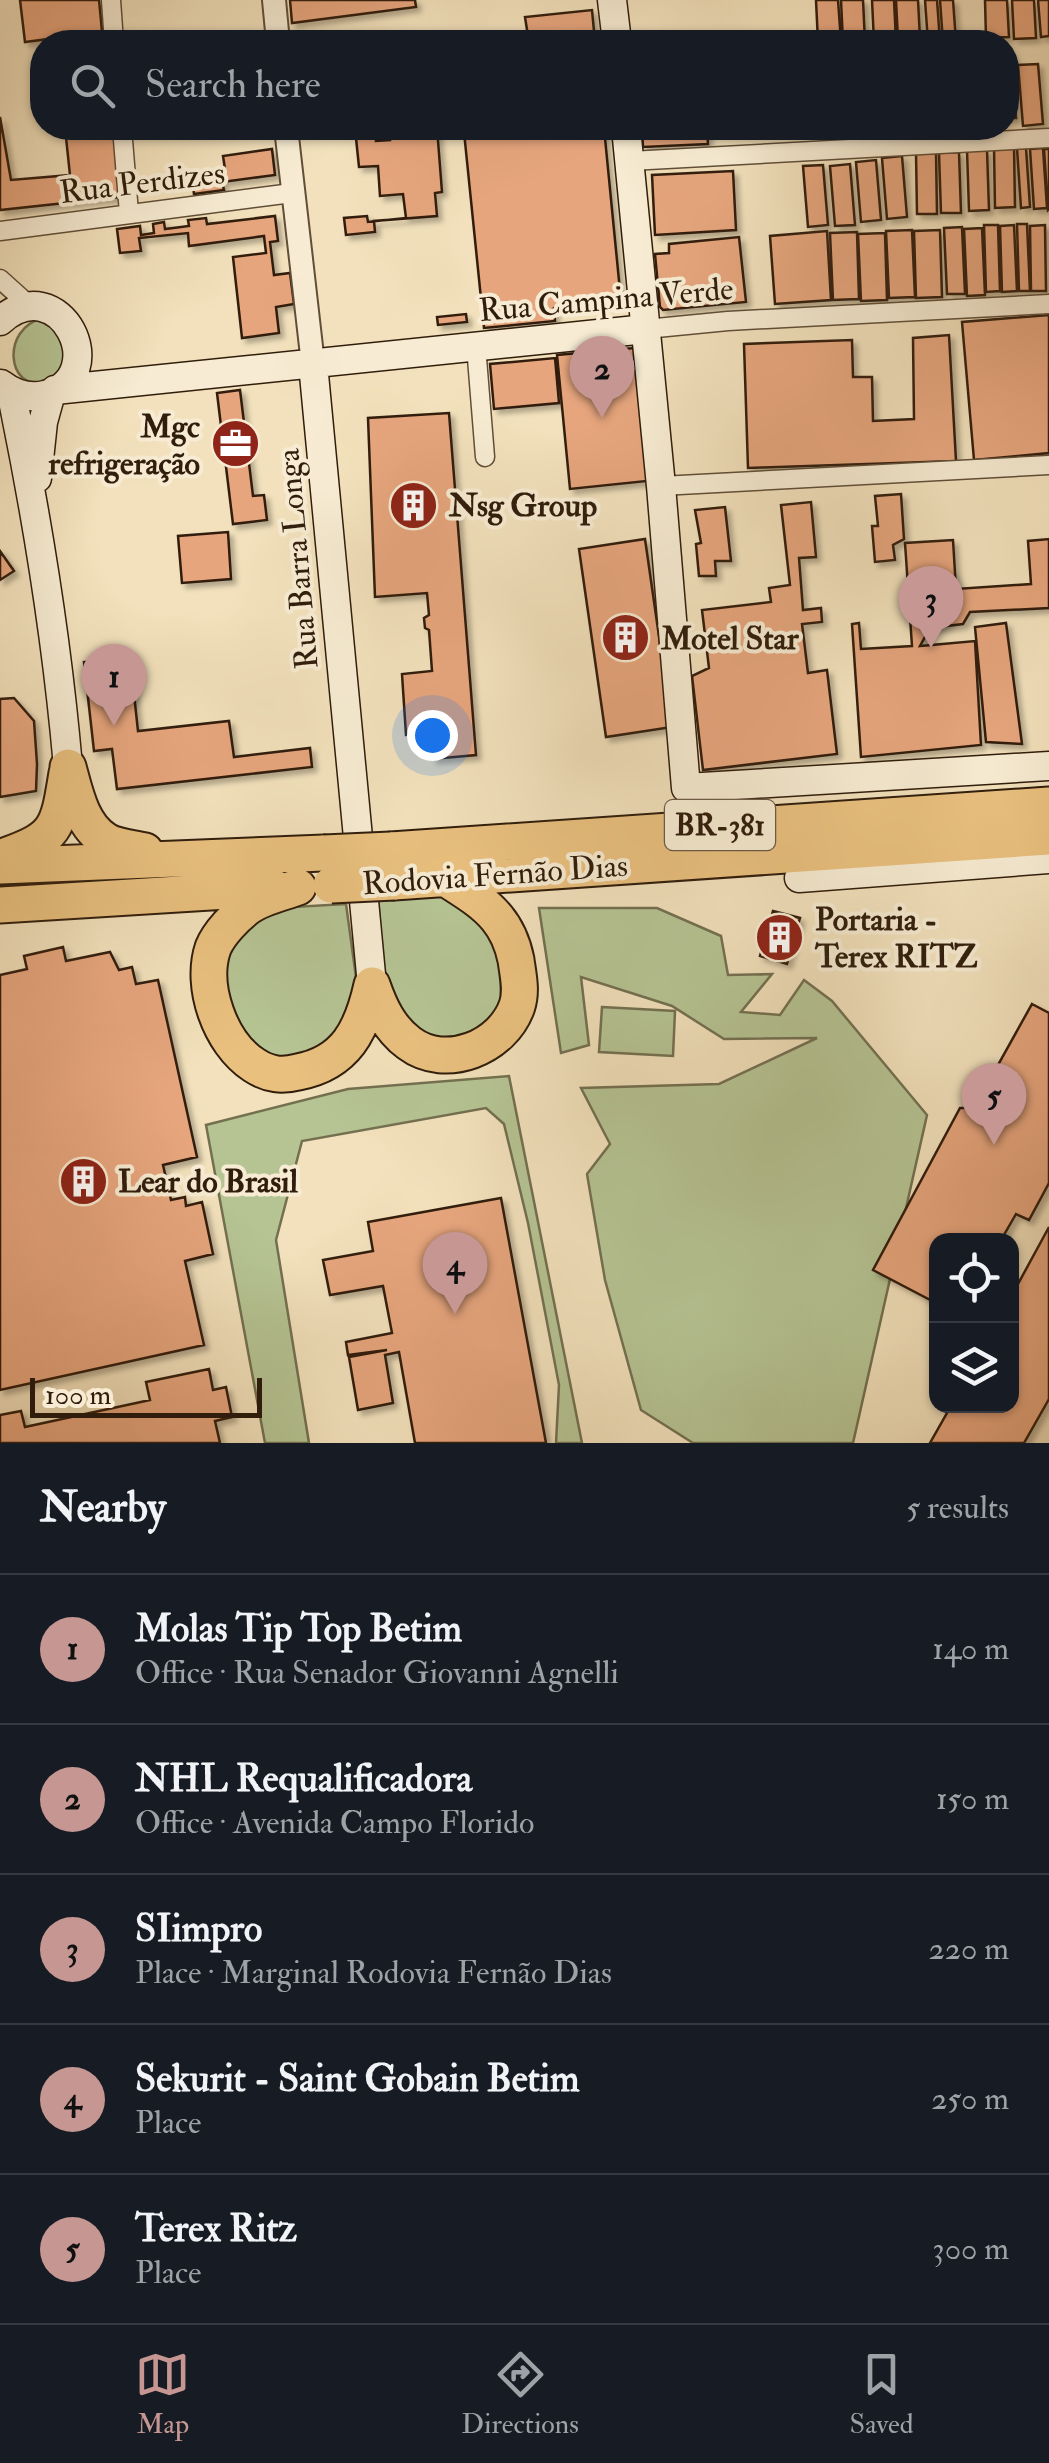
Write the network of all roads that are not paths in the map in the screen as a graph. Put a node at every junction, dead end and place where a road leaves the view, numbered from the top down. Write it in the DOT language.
graph roads {
  1 [pos="110,0"];
  2 [pos="274,0"];
  3 [pos="629,0"];
  4 [pos="612,1"];
  5 [pos="113,30"];
  6 [pos="277,30"];
  7 [pos="615,30"];
  8 [pos="1049,138"];
  9 [pos="123,140"];
  10 [pos="287,140"];
  11 [pos="627,140"];
  12 [pos="1013,140"];
  13 [pos="1019,140"];
  14 [pos="630,161"];
  15 [pos="292,194"];
  16 [pos="129,213"];
  17 [pos="0,231"];
  18 [pos="0,278"];
  19 [pos="1049,304"];
  20 [pos="30,306"];
  21 [pos="0,321"];
  22 [pos="646,330"];
  23 [pos="476,346"];
  24 [pos="313,364"];
  25 [pos="75,366"];
  26 [pos="172,378"];
  27 [pos="6,387"];
  28 [pos="53,392"];
  29 [pos="485,457"];
  30 [pos="1049,465"];
  31 [pos="662,486"];
  32 [pos="34,504"];
  33 [pos="68,766"];
  34 [pos="1049,766"];
  35 [pos="1049,804"];
  36 [pos="1049,837"];
  37 [pos="0,858"];
  38 [pos="1049,859"];
  39 [pos="180,860"];
  40 [pos="651,864"];
  41 [pos="0,866"];
  42 [pos="392,866"];
  43 [pos="318,875"];
  44 [pos="799,878"];
  45 [pos="448,880"];
  46 [pos="0,905"];
  47 [pos="372,986"];
  1 -- 5 [label="street"];
  2 -- 6 [label="street"];
  3 -- 4 [label="street"];
  4 -- 7 [label="main road"];
  8 -- 13 [label="street"];
  9 -- 16 [label="street"];
  10 -- 15 [label="street, Rua Barra Longa"];
  11 -- 14 [label="main road"];
  12 -- 14 [label="street"];
  14 -- 22 [label="main road"];
  15 -- 16 [label="street, Rua Perdizes"];
  15 -- 24 [label="street, Rua Barra Longa"];
  16 -- 17 [label="street, Rua Perdizes"];
  18 -- 20 [label="street"];
  19 -- 22 [label="street, Rua Campina Verde"];
  20 -- 21 [label="main road"];
  20 -- 25 [label="main road"];
  22 -- 23 [label="main road, Rua Campina Verde"];
  22 -- 31 [label="main road"];
  23 -- 24 [label="main road, Rua Campina Verde"];
  23 -- 29 [label="street"];
  24 -- 26 [label="main road, Rua Campina Verde"];
  24 -- 47 [label="main road, Rua Barra Longa"];
  25 -- 26 [label="main road, Rua Campina Verde"];
  25 -- 28 [label="main road"];
  26 -- 28 [label="main road, Rua Campina Verde"];
  27 -- 28 [label="main road, Rua Campina Verde"];
  27 -- 32 [label="main road"];
  28 -- 32 [label="main road"];
  30 -- 31 [label="street"];
  31 -- 34 [label="main road, BR-381"];
  32 -- 33 [label="main road"];
  33 -- 37 [label="highway"];
  33 -- 39 [label="highway"];
  35 -- 42 [label="highway, Rodovia Fernão Dias / BR-381"];
  36 -- 40 [label="highway, Rodovia Fernão Dias / BR-381"];
  38 -- 44 [label="main road, BR-381"];
  39 -- 41 [label="highway, Rodovia Fernão Dias / BR-381"];
  39 -- 43 [label="highway, Rodovia Fernão Dias / BR-381"];
  40 -- 44 [label="highway, BR-381"];
  40 -- 45 [label="highway, Rodovia Fernão Dias / BR-381"];
  42 -- 43 [label="highway, Rodovia Fernão Dias / BR-381, bridge"];
  42 -- 45 [label="highway, Rodovia Fernão Dias / BR-381"];
  43 -- 46 [label="highway, Rodovia Fernão Dias / BR-381"];
  43 -- 47 [label="highway"];
  45 -- 47 [label="highway"];
}
